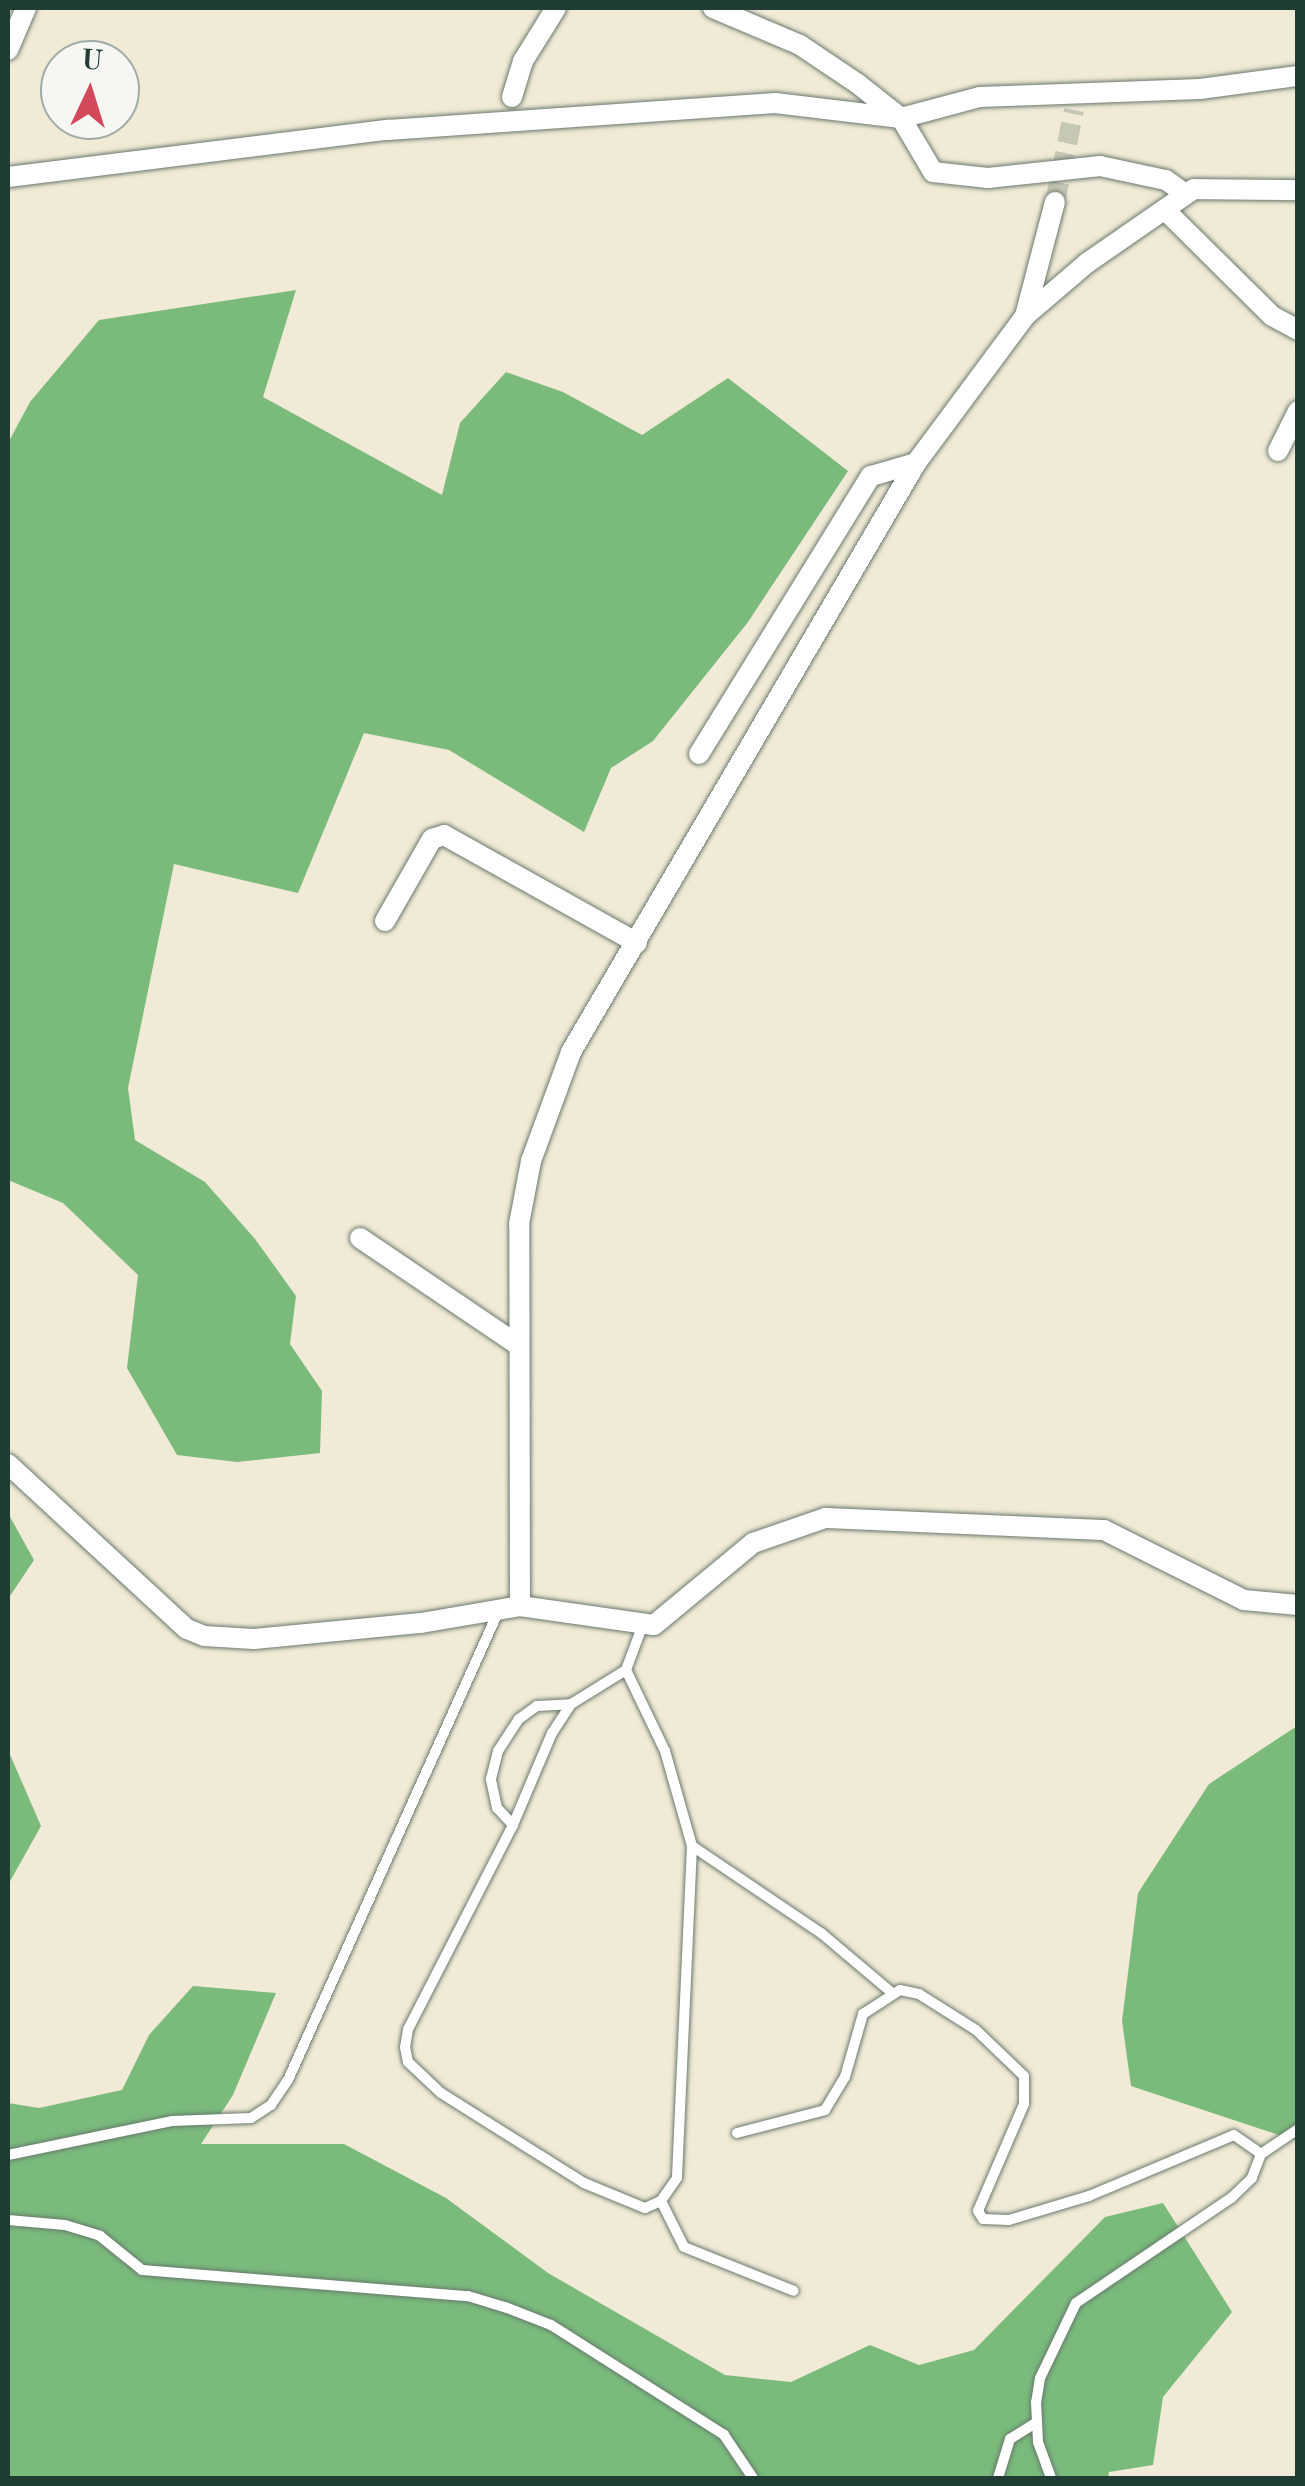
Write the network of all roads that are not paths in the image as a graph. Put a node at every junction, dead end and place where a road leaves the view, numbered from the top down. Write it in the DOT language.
graph roads {
  1 [pos="26,8"];
  2 [pos="556,8"];
  3 [pos="713,8"];
  4 [pos="8,50"];
  5 [pos="1298,76"];
  6 [pos="512,97"];
  7 [pos="901,118"];
  8 [pos="8,176"];
  9 [pos="1298,190"];
  10 [pos="1185,194"];
  11 [pos="1055,202"];
  12 [pos="1167,212"];
  13 [pos="1025,316"];
  14 [pos="1298,330"];
  15 [pos="1298,411"];
  16 [pos="1278,451"];
  17 [pos="916,463"];
  18 [pos="698,754"];
  19 [pos="385,921"];
  20 [pos="637,943"];
  21 [pos="360,1238"];
  22 [pos="515,1343"];
  23 [pos="8,1464"];
  24 [pos="1298,1605"];
  25 [pos="509,1608"];
  26 [pos="642,1627"];
  27 [pos="626,1670"];
  28 [pos="571,1704"];
  29 [pos="513,1825"];
  30 [pos="692,1846"];
  31 [pos="892,1992"];
  32 [pos="1298,2130"];
  33 [pos="737,2133"];
  34 [pos="1261,2154"];
  35 [pos="8,2155"];
  36 [pos="661,2201"];
  37 [pos="8,2220"];
  38 [pos="794,2291"];
  39 [pos="1037,2422"];
  40 [pos="753,2478"];
  41 [pos="998,2478"];
  42 [pos="1051,2478"];
  1 -- 4 [label="street"];
  2 -- 6 [label="street"];
  3 -- 7 [label="street"];
  5 -- 7 [label="street"];
  7 -- 8 [label="street"];
  7 -- 10 [label="street"];
  9 -- 10 [label="street"];
  10 -- 12 [label="street"];
  11 -- 13 [label="street"];
  12 -- 13 [label="street"];
  12 -- 14 [label="street"];
  13 -- 17 [label="street"];
  15 -- 16 [label="street"];
  17 -- 18 [label="street"];
  17 -- 20 [label="street"];
  19 -- 20 [label="street"];
  20 -- 22 [label="street"];
  21 -- 22 [label="street"];
  22 -- 25 [label="street"];
  23 -- 25 [label="street"];
  24 -- 26 [label="street"];
  25 -- 26 [label="street"];
  25 -- 35 [label="lane"];
  26 -- 27 [label="lane"];
  27 -- 28 [label="lane"];
  27 -- 30 [label="lane"];
  28 -- 29 [label="lane"];
  28 -- 29 [label="lane"];
  29 -- 36 [label="lane"];
  30 -- 31 [label="lane"];
  30 -- 36 [label="lane"];
  31 -- 33 [label="lane"];
  31 -- 34 [label="lane"];
  32 -- 34 [label="lane"];
  34 -- 39 [label="lane"];
  36 -- 38 [label="lane"];
  37 -- 40 [label="lane"];
  39 -- 41 [label="lane"];
  39 -- 42 [label="lane"];
}
